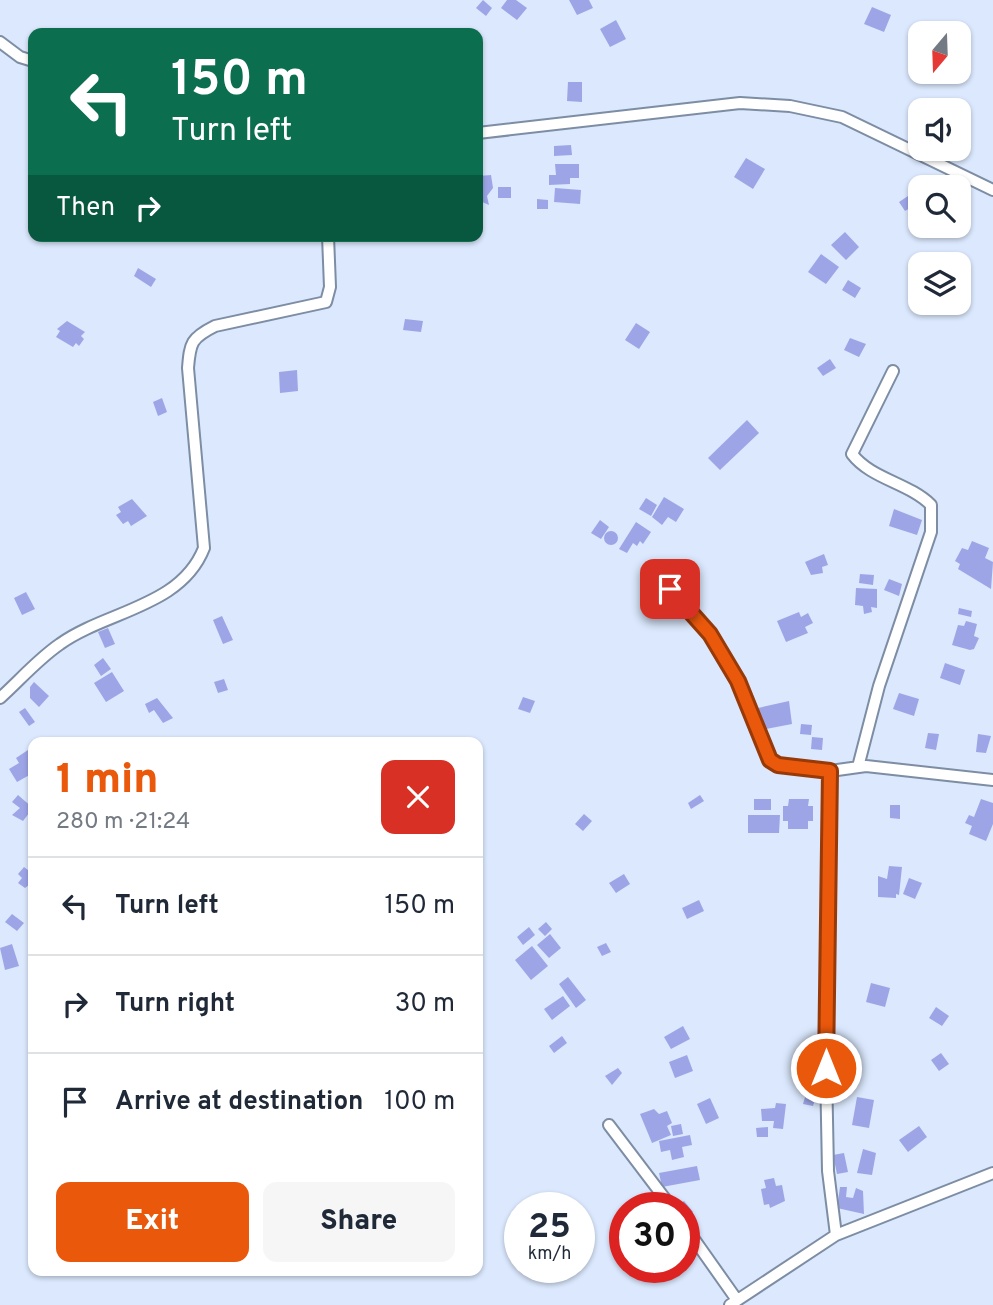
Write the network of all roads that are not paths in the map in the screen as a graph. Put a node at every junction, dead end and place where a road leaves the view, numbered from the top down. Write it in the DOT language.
graph roads {
  1 [pos="0,42"];
  2 [pos="28,59"];
  3 [pos="483,132"];
  4 [pos="993,190"];
  5 [pos="328,242"];
  6 [pos="892,371"];
  7 [pos="670,589"];
  8 [pos="0,698"];
  9 [pos="858,767"];
  10 [pos="830,771"];
  11 [pos="993,780"];
  12 [pos="609,1125"];
  13 [pos="993,1173"];
  14 [pos="660,1192"];
  15 [pos="836,1235"];
  16 [pos="700,1250"];
  17 [pos="734,1303"];
  1 -- 2 [label="street"];
  3 -- 4 [label="street"];
  5 -- 8 [label="street"];
  6 -- 9 [label="street"];
  7 -- 10 [label="street"];
  9 -- 10 [label="street"];
  9 -- 11 [label="street"];
  10 -- 15 [label="street"];
  12 -- 14 [label="street"];
  13 -- 15 [label="street"];
  15 -- 17 [label="street"];
  16 -- 17 [label="street"];
}
